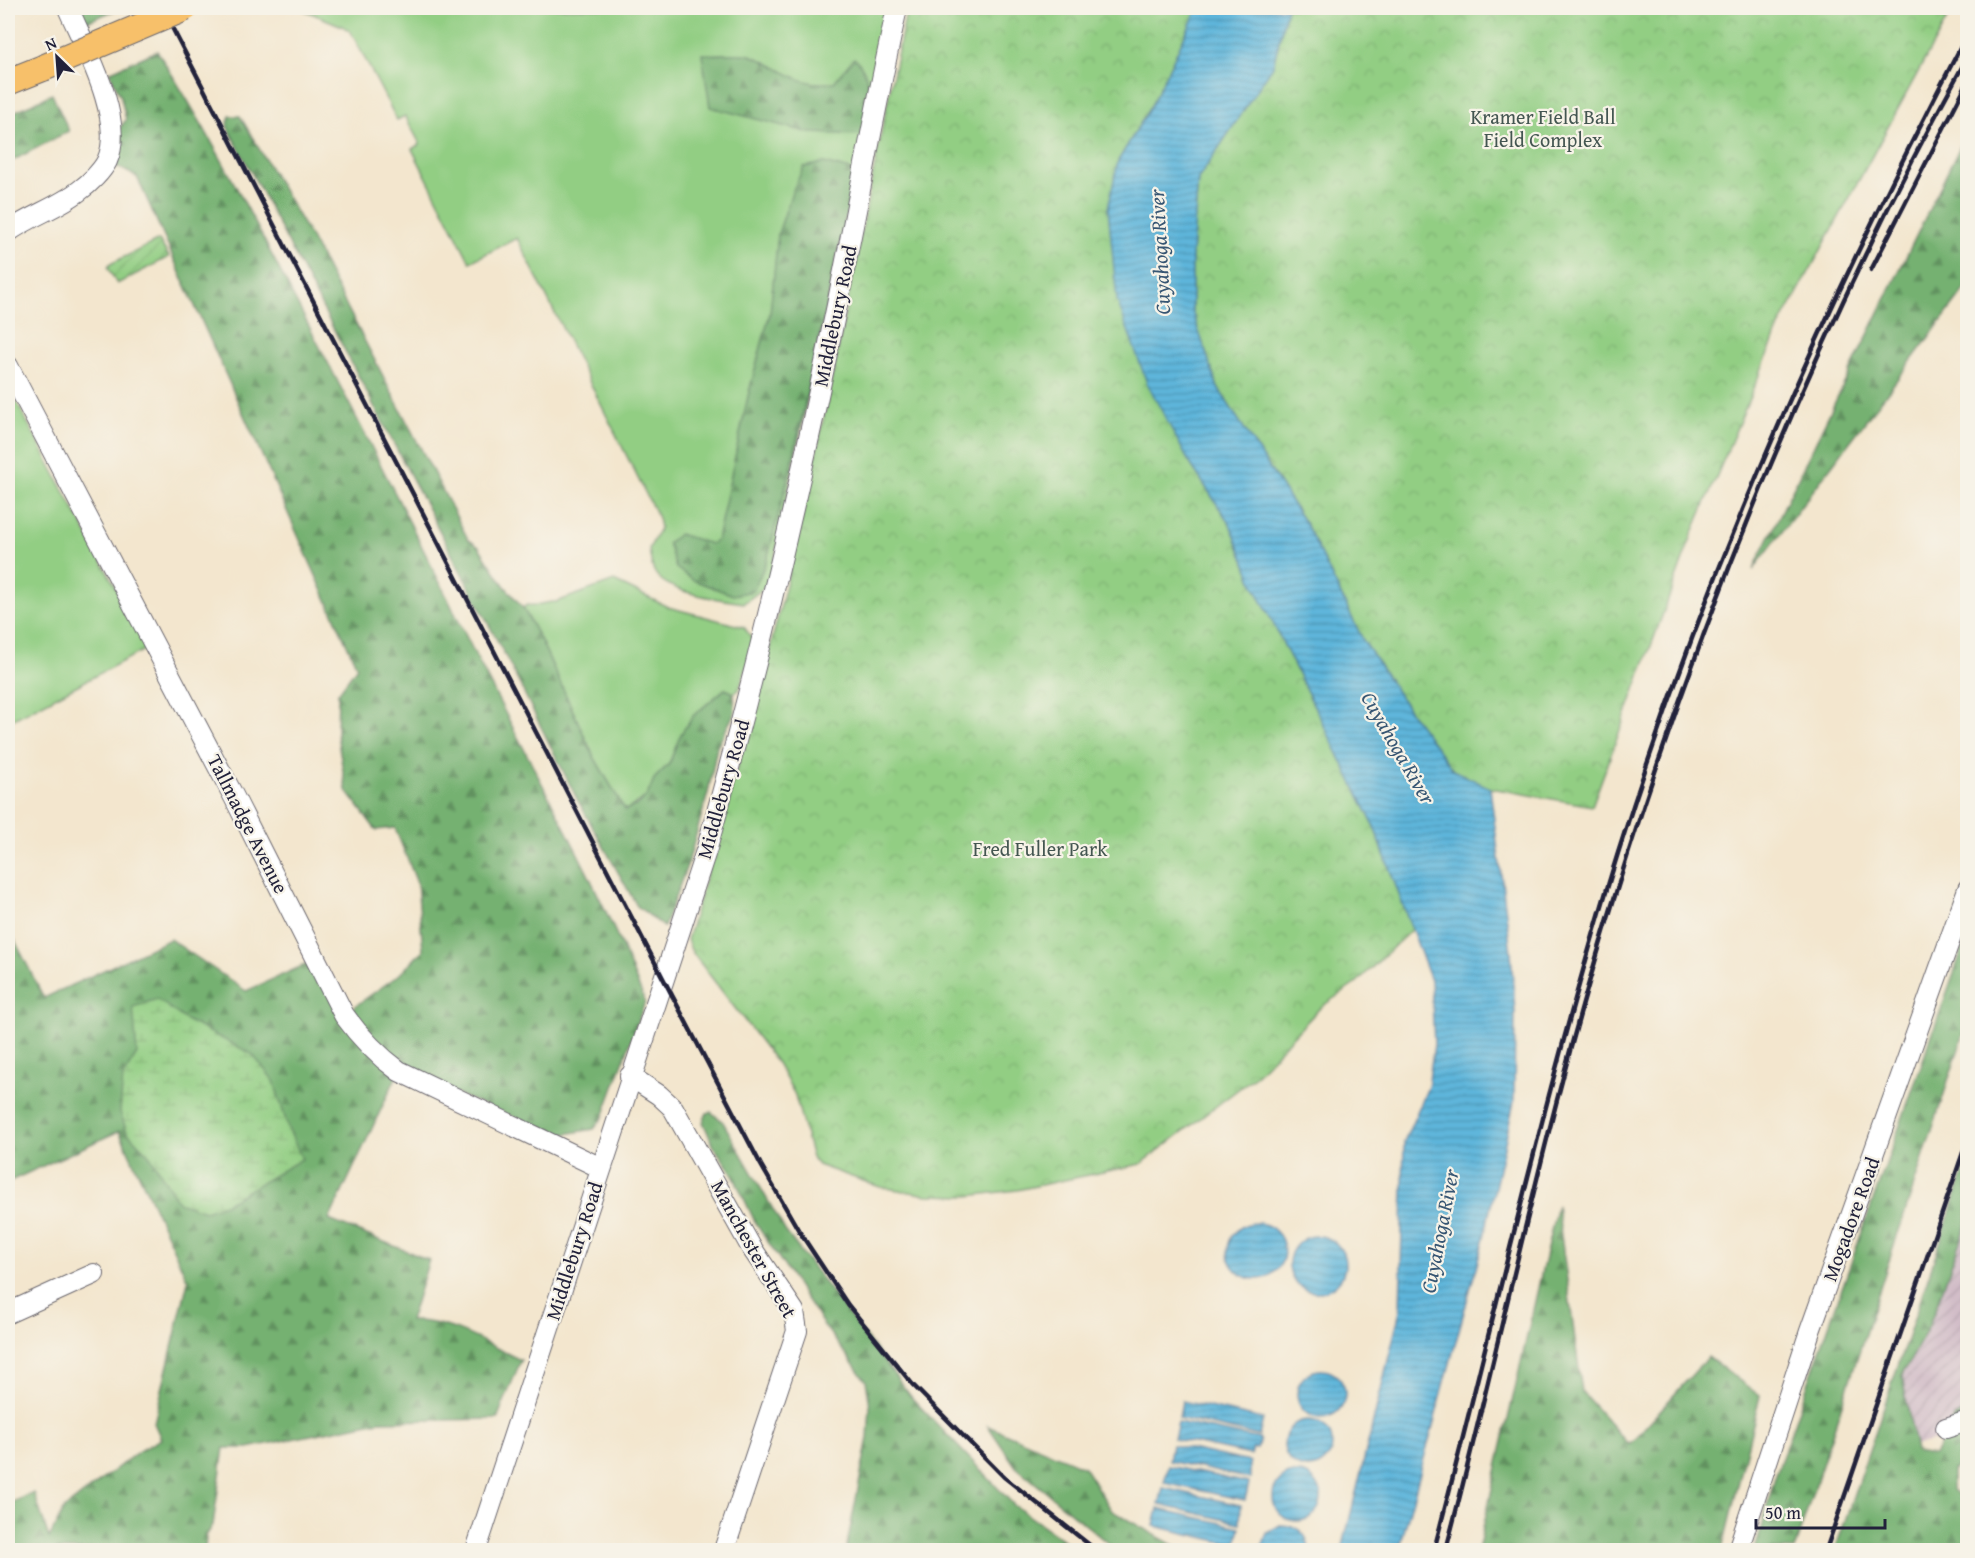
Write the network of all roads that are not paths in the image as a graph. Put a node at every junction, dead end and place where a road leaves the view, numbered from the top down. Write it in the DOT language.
graph roads {
  1 [pos="68,8"];
  2 [pos="185,8"];
  3 [pos="897,8"];
  4 [pos="8,82"];
  5 [pos="8,232"];
  6 [pos="8,366"];
  7 [pos="1968,889"];
  8 [pos="630,1077"];
  9 [pos="602,1168"];
  10 [pos="94,1274"];
  11 [pos="8,1313"];
  12 [pos="1968,1421"];
  13 [pos="1946,1428"];
  14 [pos="476,1551"];
  15 [pos="724,1551"];
  16 [pos="1738,1551"];
  1 -- 5 [label="street"];
  2 -- 4 [label="main road, bridge"];
  3 -- 8 [label="street, Middlebury Road"];
  6 -- 9 [label="street, Tallmadge Avenue"];
  7 -- 16 [label="street, Mogadore Road"];
  8 -- 9 [label="street, Middlebury Road"];
  8 -- 15 [label="street, Manchester Street"];
  9 -- 14 [label="street, Middlebury Road"];
  10 -- 11 [label="street"];
  12 -- 13 [label="street"];
}
